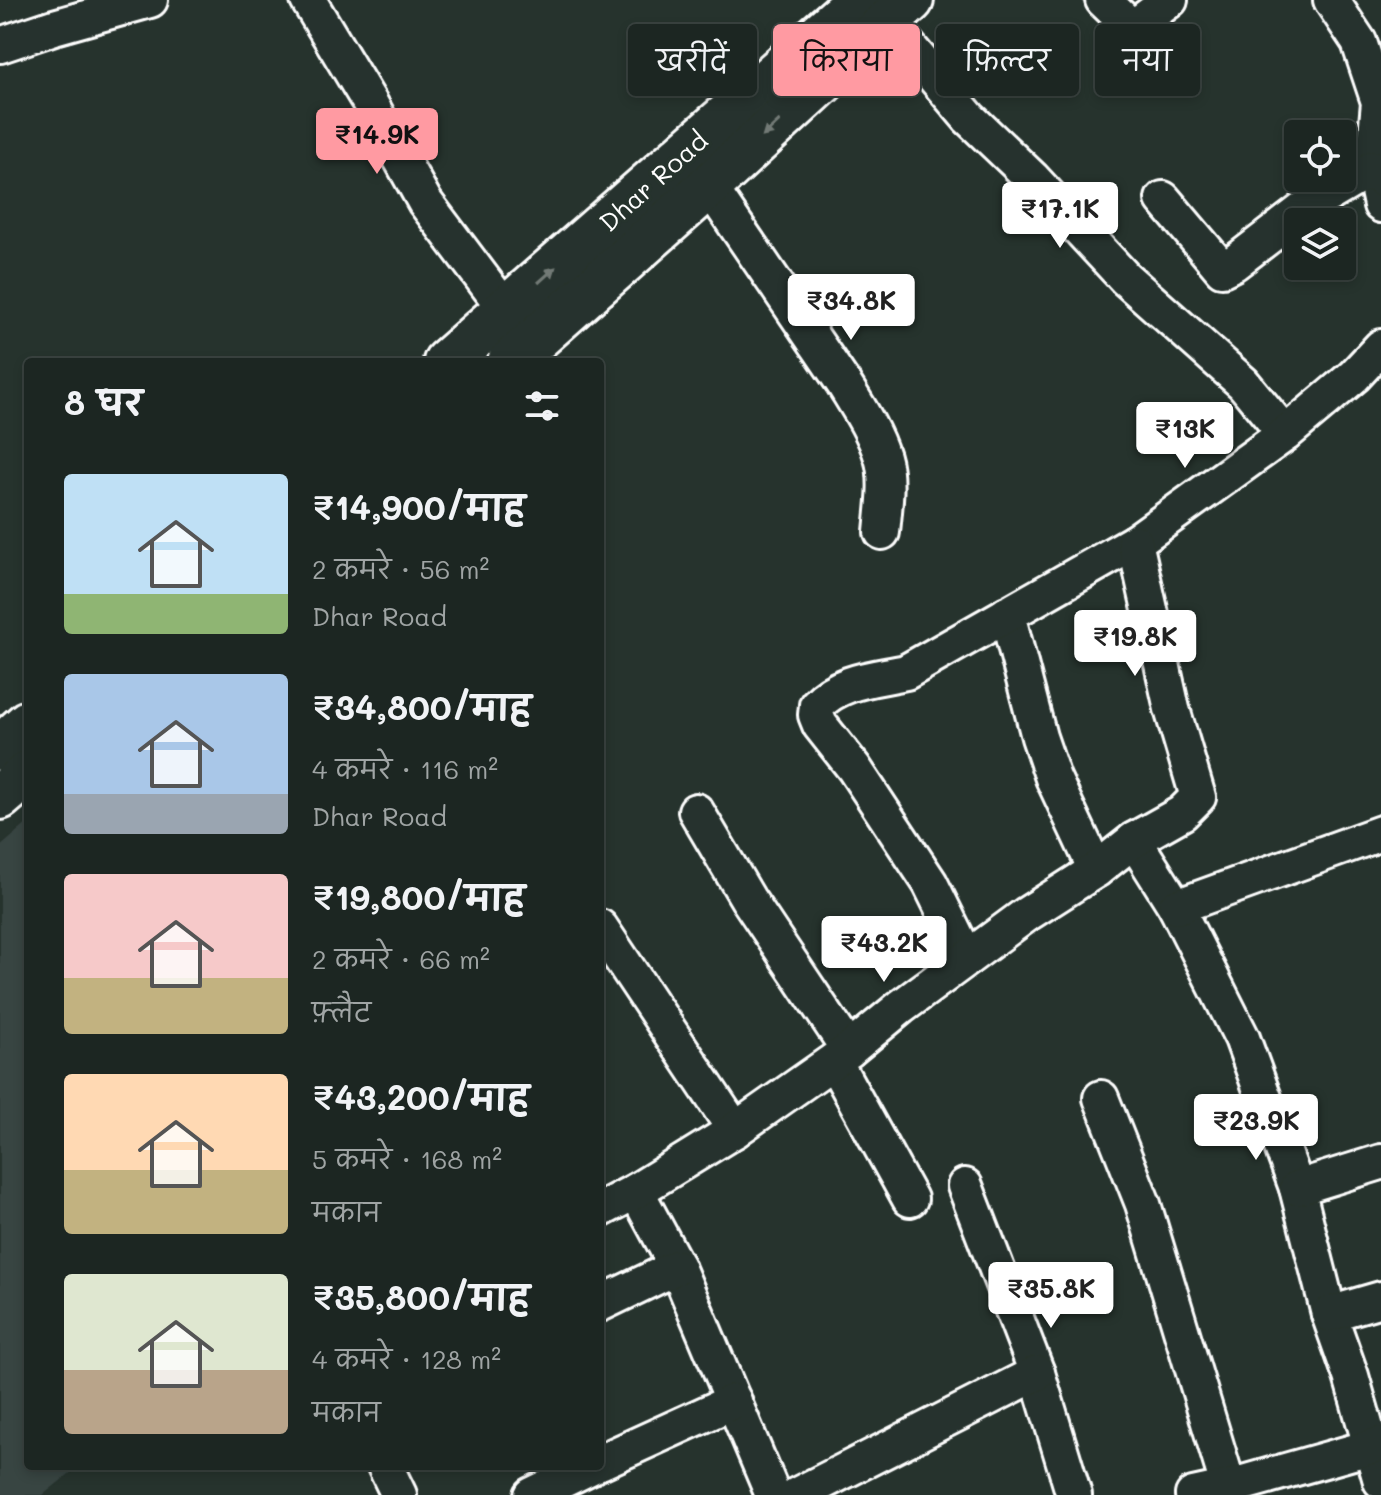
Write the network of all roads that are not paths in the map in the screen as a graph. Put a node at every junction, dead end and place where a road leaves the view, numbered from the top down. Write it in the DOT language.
graph roads {
  1 [pos="150,0"];
  2 [pos="308,0"];
  3 [pos="1103,0"];
  4 [pos="1170,0"];
  5 [pos="1331,0"];
  6 [pos="886,7"];
  7 [pos="50,14"];
  8 [pos="0,45"];
  9 [pos="1380,101"];
  10 [pos="1377,173"];
  11 [pos="709,186"];
  12 [pos="1163,199"];
  13 [pos="1381,205"];
  14 [pos="507,311"];
  15 [pos="1381,347"];
  16 [pos="451,358"];
  17 [pos="515,358"];
  18 [pos="1285,434"];
  19 [pos="882,532"];
  20 [pos="1135,542"];
  21 [pos="1007,614"];
  22 [pos="24,727"];
  23 [pos="0,748"];
  24 [pos="24,776"];
  25 [pos="0,797"];
  26 [pos="696,811"];
  27 [pos="1381,833"];
  28 [pos="1134,840"];
  29 [pos="1096,870"];
  30 [pos="1176,907"];
  31 [pos="604,933"];
  32 [pos="967,958"];
  33 [pos="842,1056"];
  34 [pos="1101,1098"];
  35 [pos="735,1130"];
  36 [pos="1381,1162"];
  37 [pos="965,1186"];
  38 [pos="1297,1188"];
  39 [pos="612,1197"];
  40 [pos="910,1199"];
  41 [pos="677,1267"];
  42 [pos="1381,1299"];
  43 [pos="604,1302"];
  44 [pos="1329,1314"];
  45 [pos="1037,1373"];
  46 [pos="734,1401"];
  47 [pos="1377,1445"];
  48 [pos="604,1460"];
  49 [pos="387,1470"];
  50 [pos="584,1470"];
  51 [pos="1381,1481"];
  52 [pos="1230,1491"];
  53 [pos="399,1495"];
  54 [pos="532,1495"];
  55 [pos="773,1495"];
  56 [pos="797,1495"];
  57 [pos="1074,1495"];
  58 [pos="1193,1495"];
  1 -- 7 [label="street"];
  2 -- 14 [label="street"];
  3 -- 4 [label="street"];
  5 -- 9 [label="street"];
  6 -- 11 [label="main road, Dhar Road, one-way"];
  14 -- 6 [label="main road, Dhar Road, one-way"];
  6 -- 18 [label="street"];
  7 -- 8 [label="street"];
  9 -- 10 [label="street"];
  10 -- 12 [label="street"];
  10 -- 13 [label="street"];
  11 -- 17 [label="main road, Dhar Road"];
  11 -- 19 [label="street"];
  14 -- 16 [label="main road, Dhar Road"];
  15 -- 18 [label="street"];
  18 -- 20 [label="street"];
  20 -- 21 [label="street"];
  20 -- 28 [label="street"];
  21 -- 29 [label="street"];
  21 -- 32 [label="street"];
  22 -- 23 [label="main road"];
  24 -- 25 [label="main road"];
  26 -- 33 [label="street"];
  27 -- 30 [label="street"];
  28 -- 29 [label="street"];
  28 -- 30 [label="street"];
  29 -- 32 [label="street"];
  30 -- 38 [label="street"];
  31 -- 35 [label="street"];
  32 -- 33 [label="street"];
  33 -- 35 [label="street"];
  33 -- 40 [label="street"];
  34 -- 52 [label="street"];
  35 -- 39 [label="street"];
  36 -- 38 [label="street"];
  37 -- 45 [label="street"];
  38 -- 44 [label="street"];
  39 -- 41 [label="street"];
  41 -- 43 [label="street"];
  41 -- 46 [label="street"];
  42 -- 44 [label="street"];
  44 -- 47 [label="street"];
  45 -- 56 [label="street"];
  45 -- 57 [label="street"];
  46 -- 48 [label="street"];
  46 -- 55 [label="street"];
  47 -- 51 [label="street"];
  47 -- 52 [label="street"];
  49 -- 53 [label="street"];
  50 -- 54 [label="street"];
  52 -- 58 [label="street"];
}
